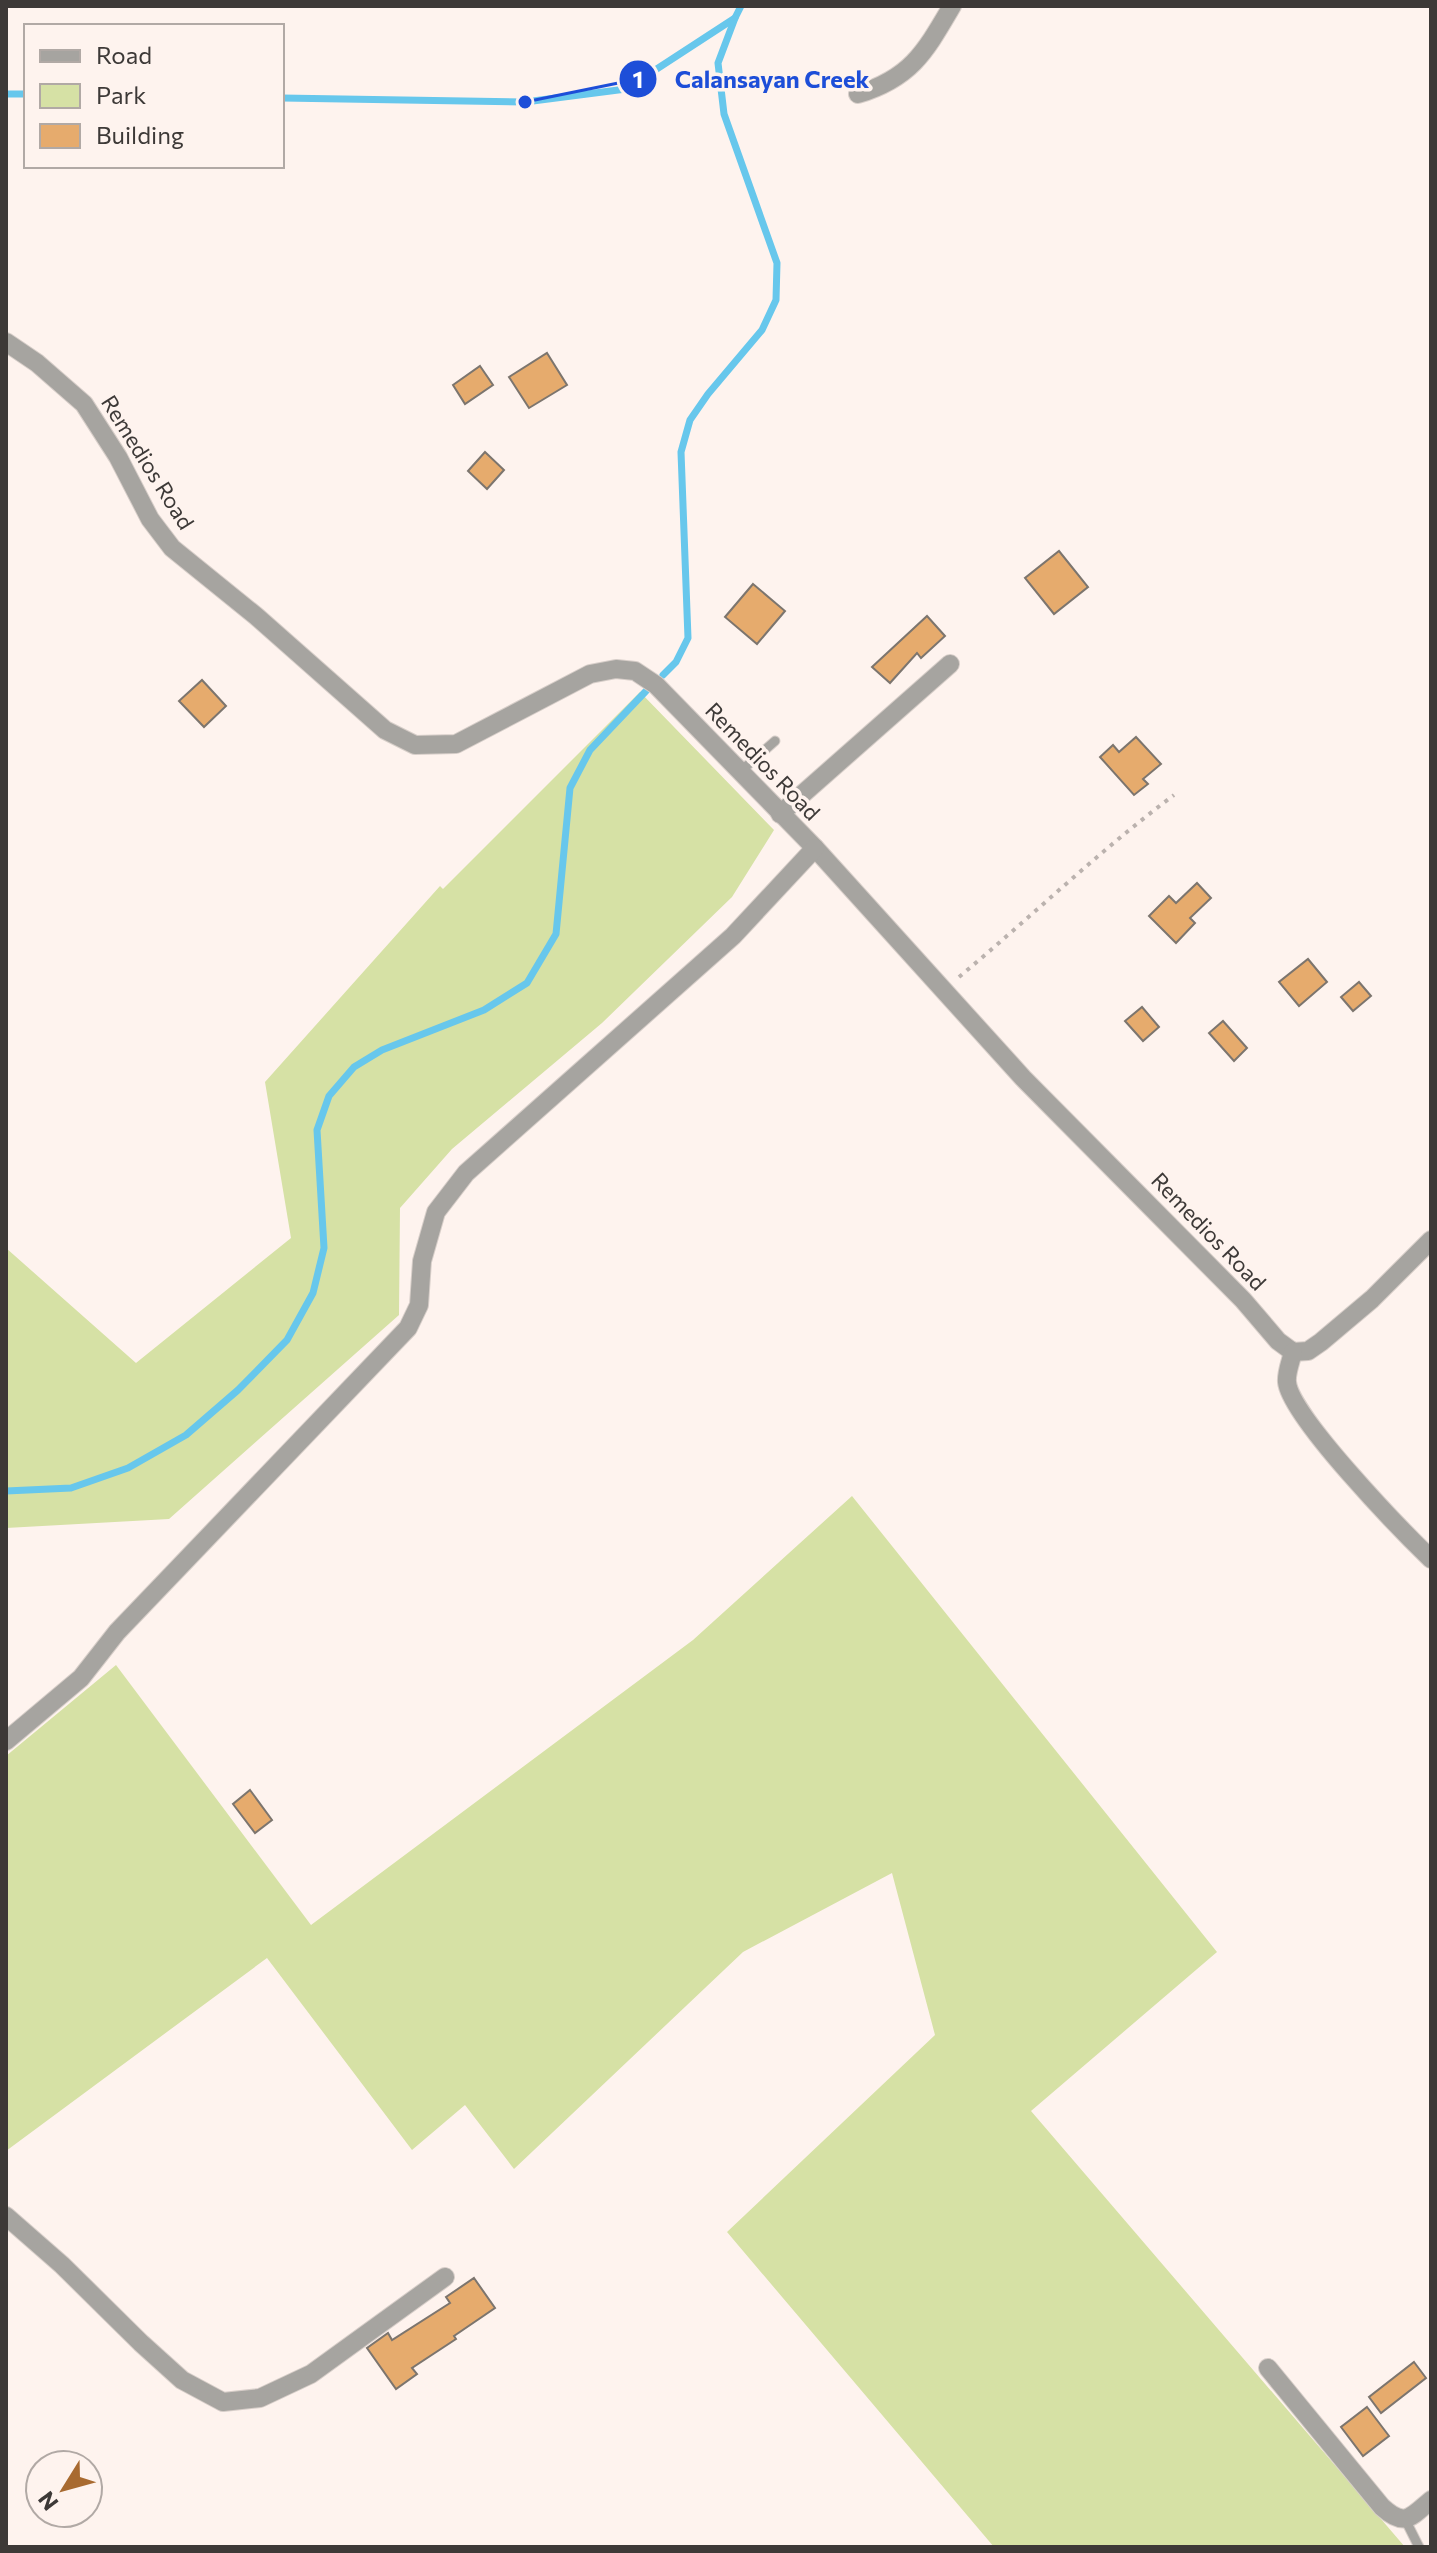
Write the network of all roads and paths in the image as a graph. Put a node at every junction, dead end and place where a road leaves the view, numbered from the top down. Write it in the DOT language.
graph roads {
  1 [pos="952,6"];
  2 [pos="858,94"];
  3 [pos="9,349"];
  4 [pos="950,664"];
  5 [pos="775,741"];
  6 [pos="741,771"];
  7 [pos="1174,795"];
  8 [pos="780,814"];
  9 [pos="815,848"];
  10 [pos="945,989"];
  11 [pos="1431,1240"];
  12 [pos="1293,1352"];
  13 [pos="1431,1559"];
  14 [pos="6,1741"];
  15 [pos="6,2216"];
  16 [pos="445,2277"];
  17 [pos="1268,2368"];
  18 [pos="1431,2500"];
  19 [pos="1405,2519"];
  20 [pos="1419,2547"];
  1 -- 2 [label="street"];
  3 -- 6 [label="street, Remedios Road"];
  4 -- 8 [label="street"];
  5 -- 6 [label="lane"];
  6 -- 8 [label="street, Remedios Road"];
  7 -- 10 [label="path"];
  8 -- 9 [label="street, Remedios Road"];
  9 -- 10 [label="street, Remedios Road"];
  9 -- 14 [label="street"];
  10 -- 12 [label="street, Remedios Road"];
  11 -- 12 [label="street"];
  12 -- 13 [label="street"];
  15 -- 16 [label="street"];
  17 -- 19 [label="street"];
  18 -- 19 [label="street"];
  19 -- 20 [label="lane"];
}
